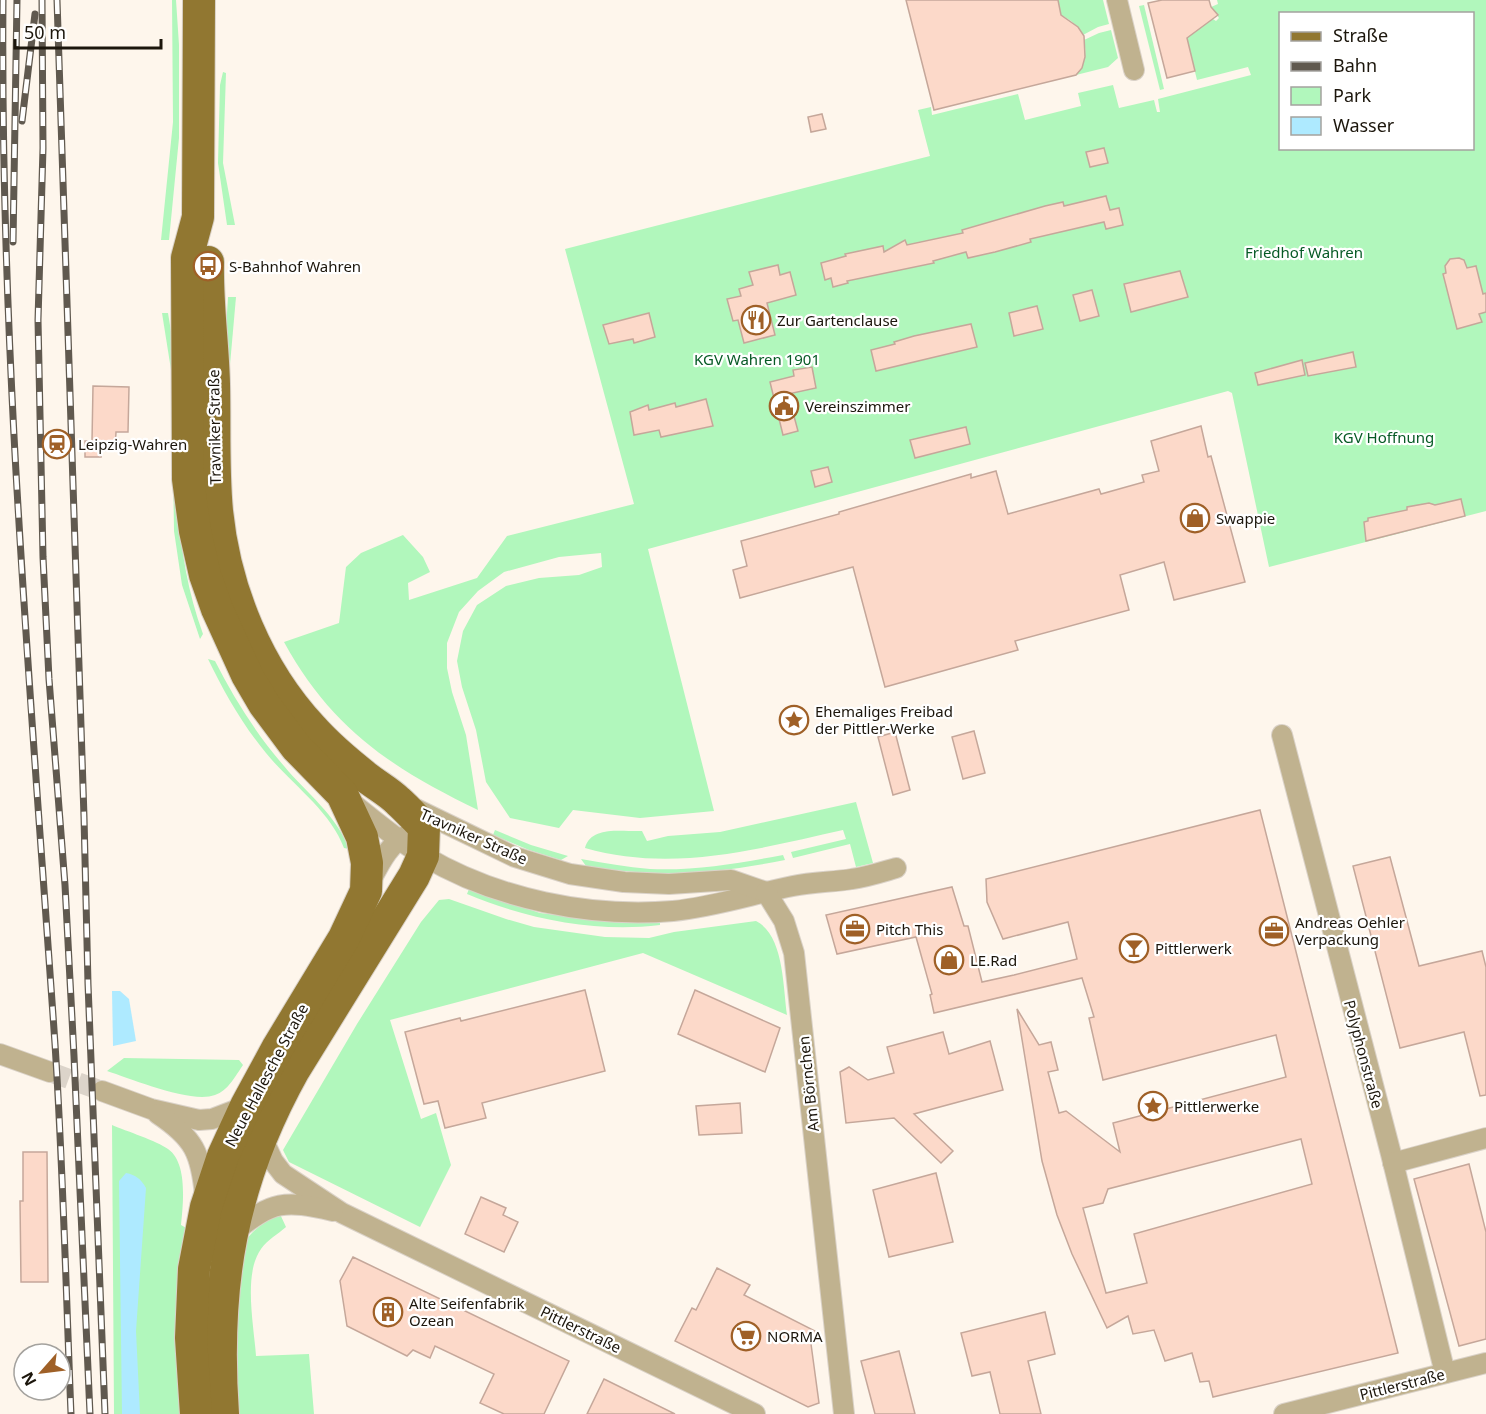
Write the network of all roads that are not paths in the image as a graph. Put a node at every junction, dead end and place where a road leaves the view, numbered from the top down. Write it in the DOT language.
graph roads {
  1 [pos="199,0"];
  2 [pos="1117,0"];
  3 [pos="1134,70"];
  4 [pos="198,217"];
  5 [pos="1282,735"];
  6 [pos="342,794"];
  7 [pos="425,838"];
  8 [pos="896,868"];
  9 [pos="366,891"];
  10 [pos="766,892"];
  11 [pos="0,1054"];
  12 [pos="50,1072"];
  13 [pos="102,1091"];
  14 [pos="246,1106"];
  15 [pos="151,1109"];
  16 [pos="261,1135"];
  17 [pos="1486,1138"];
  18 [pos="1393,1163"];
  19 [pos="206,1207"];
  20 [pos="342,1213"];
  21 [pos="231,1235"];
  22 [pos="1486,1363"];
  23 [pos="1445,1373"];
  24 [pos="196,1414"];
  25 [pos="223,1414"];
  26 [pos="755,1414"];
  27 [pos="844,1414"];
  28 [pos="1284,1414"];
  1 -- 4 [label="main road, Travniker Straße"];
  2 -- 3 [label="street"];
  4 -- 6 [label="main road, Travniker Straße"];
  4 -- 7 [label="main road, Travniker Straße"];
  5 -- 18 [label="street, Polyphonstraße"];
  6 -- 7 [label="street, Travniker Straße"];
  6 -- 9 [label="main road"];
  7 -- 9 [label="street"];
  7 -- 10 [label="street, Travniker Straße"];
  7 -- 10 [label="street, Travniker Straße"];
  7 -- 16 [label="main road, Neue Hallesche Straße"];
  8 -- 10 [label="street"];
  9 -- 14 [label="main road, Neue Hallesche Straße"];
  10 -- 27 [label="street, Am Börnchen"];
  11 -- 12 [label="street"];
  13 -- 15 [label="street"];
  14 -- 15 [label="street"];
  14 -- 19 [label="main road, Neue Hallesche Straße"];
  15 -- 19 [label="street"];
  16 -- 20 [label="street, Pittlerstraße"];
  16 -- 21 [label="main road, Neue Hallesche Straße"];
  17 -- 18 [label="street"];
  18 -- 23 [label="street, Polyphonstraße"];
  19 -- 24 [label="main road, Neue Hallesche Straße"];
  20 -- 21 [label="street, Pittlerstraße"];
  20 -- 26 [label="street, Pittlerstraße"];
  21 -- 25 [label="main road, Neue Hallesche Straße"];
  22 -- 23 [label="street, Pittlerstraße"];
  23 -- 28 [label="street, Pittlerstraße"];
}
